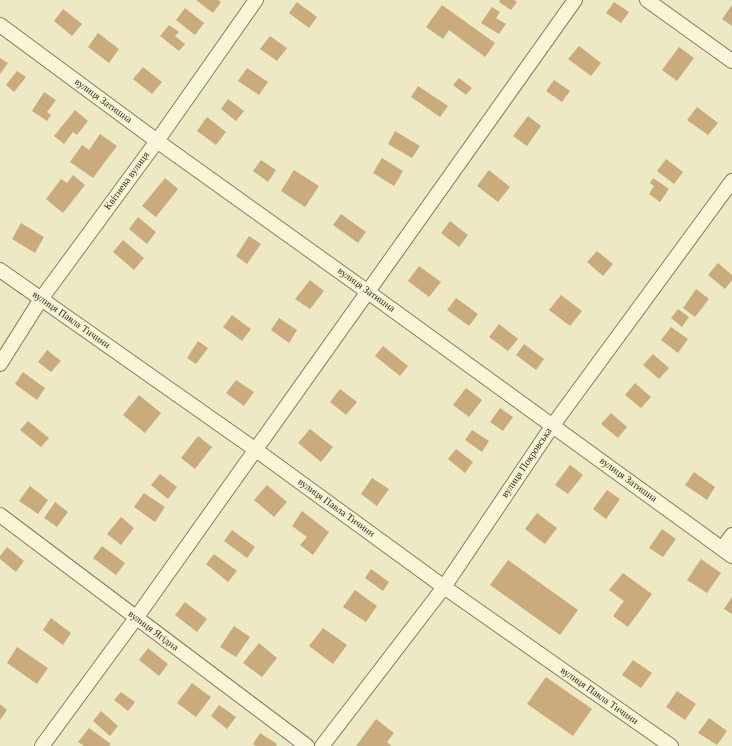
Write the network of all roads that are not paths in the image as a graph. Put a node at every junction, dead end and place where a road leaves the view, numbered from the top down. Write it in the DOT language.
graph roads {
  1 [pos="256,0"];
  2 [pos="575,0"];
  3 [pos="648,0"];
  4 [pos="0,24"];
  5 [pos="732,60"];
  6 [pos="157,141"];
  7 [pos="732,181"];
  8 [pos="0,270"];
  9 [pos="368,292"];
  10 [pos="41,299"];
  11 [pos="0,364"];
  12 [pos="553,425"];
  13 [pos="256,450"];
  14 [pos="0,515"];
  15 [pos="732,535"];
  16 [pos="727,552"];
  17 [pos="444,587"];
  18 [pos="136,618"];
  19 [pos="42,746"];
  20 [pos="307,746"];
  21 [pos="322,746"];
  22 [pos="670,746"];
  1 -- 6 [label="street, Квітнева вулиця"];
  2 -- 9 [label="street"];
  3 -- 5 [label="street"];
  4 -- 6 [label="street, вулиця Затишна"];
  6 -- 9 [label="street, вулиця Затишна"];
  6 -- 10 [label="street, Квітнева вулиця"];
  7 -- 12 [label="street, вулиця Покровська"];
  8 -- 10 [label="street, вулиця Павла Тичини"];
  9 -- 12 [label="street, вулиця Затишна"];
  9 -- 13 [label="street"];
  10 -- 11 [label="street, Квітнева вулиця"];
  10 -- 13 [label="street, вулиця Павла Тичини"];
  12 -- 16 [label="street, вулиця Затишна"];
  12 -- 17 [label="street, вулиця Покровська"];
  13 -- 17 [label="street, вулиця Павла Тичини"];
  13 -- 18 [label="street"];
  14 -- 18 [label="street, вулиця Ягідна"];
  15 -- 16 [label="street"];
  17 -- 21 [label="street, вулиця Покровська"];
  17 -- 22 [label="street, вулиця Павла Тичини"];
  18 -- 19 [label="street"];
  18 -- 20 [label="street, вулиця Ягідна"];
}
